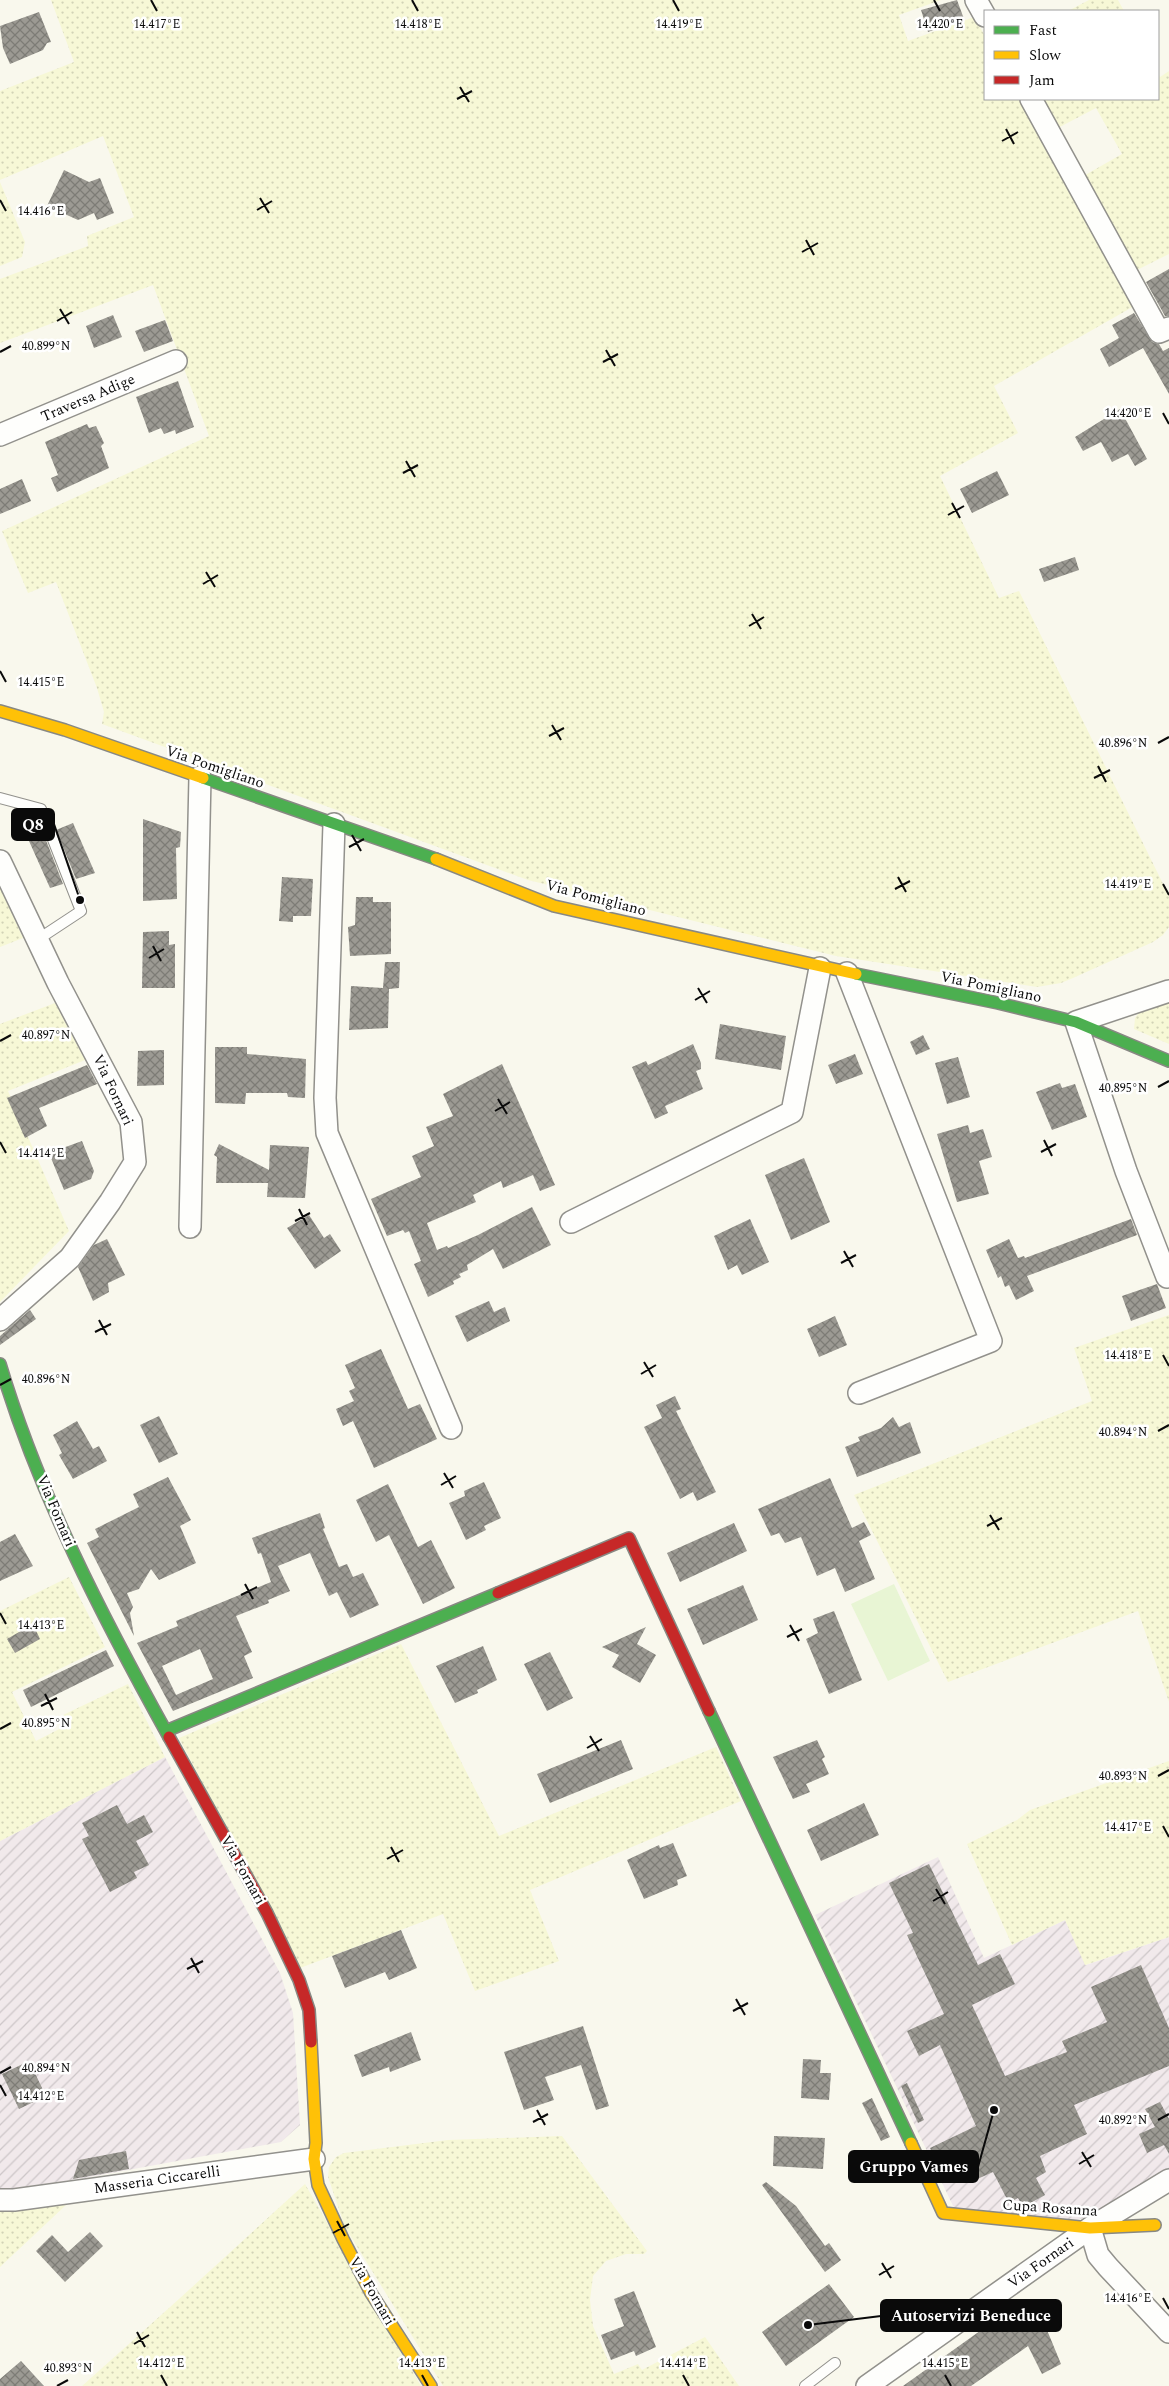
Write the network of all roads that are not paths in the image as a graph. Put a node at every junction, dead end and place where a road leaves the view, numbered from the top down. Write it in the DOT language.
graph roads {
  1 [pos="976,0"];
  2 [pos="984,14"];
  3 [pos="1032,100"];
  4 [pos="1169,328"];
  5 [pos="176,362"];
  6 [pos="0,435"];
  7 [pos="0,711"];
  8 [pos="200,777"];
  9 [pos="0,798"];
  10 [pos="334,824"];
  11 [pos="0,861"];
  12 [pos="37,940"];
  13 [pos="820,968"];
  14 [pos="847,973"];
  15 [pos="1169,990"];
  16 [pos="1076,1022"];
  17 [pos="1169,1061"];
  18 [pos="571,1222"];
  19 [pos="190,1227"];
  20 [pos="1167,1277"];
  21 [pos="0,1320"];
  22 [pos="0,1364"];
  23 [pos="859,1394"];
  24 [pos="451,1428"];
  25 [pos="166,1731"];
  26 [pos="314,2159"];
  27 [pos="1169,2180"];
  28 [pos="0,2200"];
  29 [pos="983,2205"];
  30 [pos="982,2218"];
  31 [pos="1155,2225"];
  32 [pos="1090,2228"];
  33 [pos="1169,2332"];
  34 [pos="835,2363"];
  35 [pos="431,2386"];
  36 [pos="805,2386"];
  37 [pos="867,2386"];
  1 -- 2 [label="street"];
  3 -- 4 [label="street"];
  5 -- 6 [label="street, Traversa Adige"];
  7 -- 8 [label="street, Via Pomigliano"];
  8 -- 10 [label="street, Via Pomigliano"];
  8 -- 19 [label="street"];
  9 -- 12 [label="lane"];
  10 -- 13 [label="street, Via Pomigliano"];
  10 -- 24 [label="street"];
  11 -- 12 [label="street, Via Fornari"];
  12 -- 21 [label="street, Via Fornari"];
  13 -- 14 [label="street, Via Pomigliano"];
  13 -- 18 [label="street"];
  14 -- 16 [label="street, Via Pomigliano"];
  14 -- 23 [label="street"];
  15 -- 16 [label="street"];
  16 -- 17 [label="street, Via Pomigliano"];
  16 -- 20 [label="street"];
  22 -- 25 [label="street, Via Fornari"];
  25 -- 26 [label="street, Via Fornari"];
  25 -- 30 [label="street, Cupa Rosanna"];
  26 -- 28 [label="street, Masseria Ciccarelli"];
  26 -- 35 [label="street, Via Fornari"];
  27 -- 32 [label="street, Via Fornari"];
  29 -- 30 [label="lane"];
  30 -- 32 [label="street, Cupa Rosanna"];
  31 -- 32 [label="street, Cupa Rosanna"];
  32 -- 33 [label="street"];
  32 -- 37 [label="street, Via Fornari"];
  34 -- 36 [label="lane"];
}
